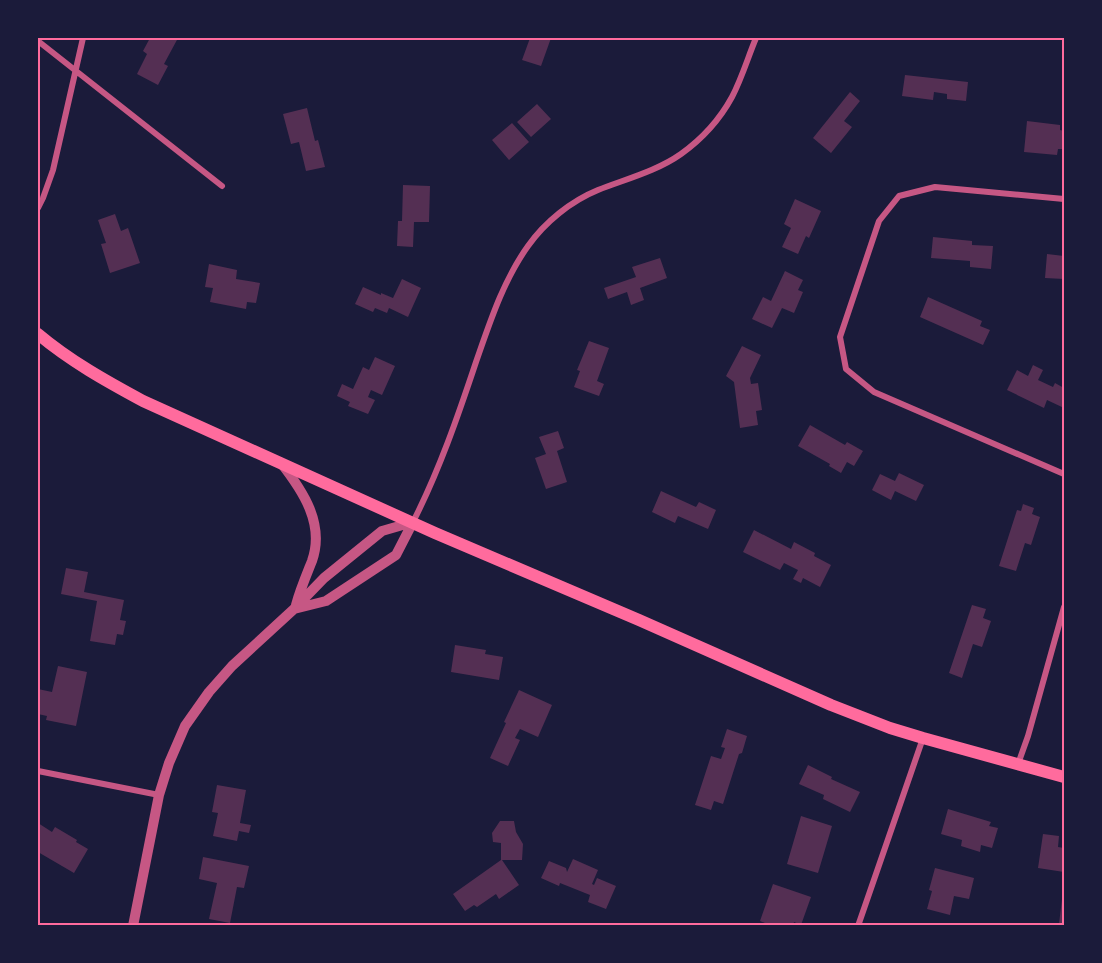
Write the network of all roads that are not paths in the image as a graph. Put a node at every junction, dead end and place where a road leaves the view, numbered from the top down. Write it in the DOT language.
graph roads {
  1 [pos="83,38"];
  2 [pos="756,38"];
  3 [pos="38,41"];
  4 [pos="76,72"];
  5 [pos="222,186"];
  6 [pos="1065,199"];
  7 [pos="38,208"];
  8 [pos="38,334"];
  9 [pos="280,463"];
  10 [pos="1065,474"];
  11 [pos="413,522"];
  12 [pos="1065,607"];
  13 [pos="294,609"];
  14 [pos="923,738"];
  15 [pos="1018,764"];
  16 [pos="38,771"];
  17 [pos="1065,777"];
  18 [pos="159,795"];
  19 [pos="133,926"];
  20 [pos="858,926"];
  1 -- 4 [label="street"];
  2 -- 11 [label="street"];
  3 -- 4 [label="street"];
  4 -- 5 [label="street"];
  4 -- 7 [label="street"];
  6 -- 10 [label="street"];
  8 -- 9 [label="main road"];
  9 -- 11 [label="main road"];
  9 -- 13 [label="street"];
  11 -- 13 [label="street"];
  11 -- 13 [label="street"];
  11 -- 14 [label="main road"];
  12 -- 15 [label="street"];
  13 -- 18 [label="street"];
  14 -- 15 [label="main road"];
  14 -- 20 [label="street"];
  15 -- 17 [label="main road"];
  16 -- 18 [label="street"];
  18 -- 19 [label="street"];
}
